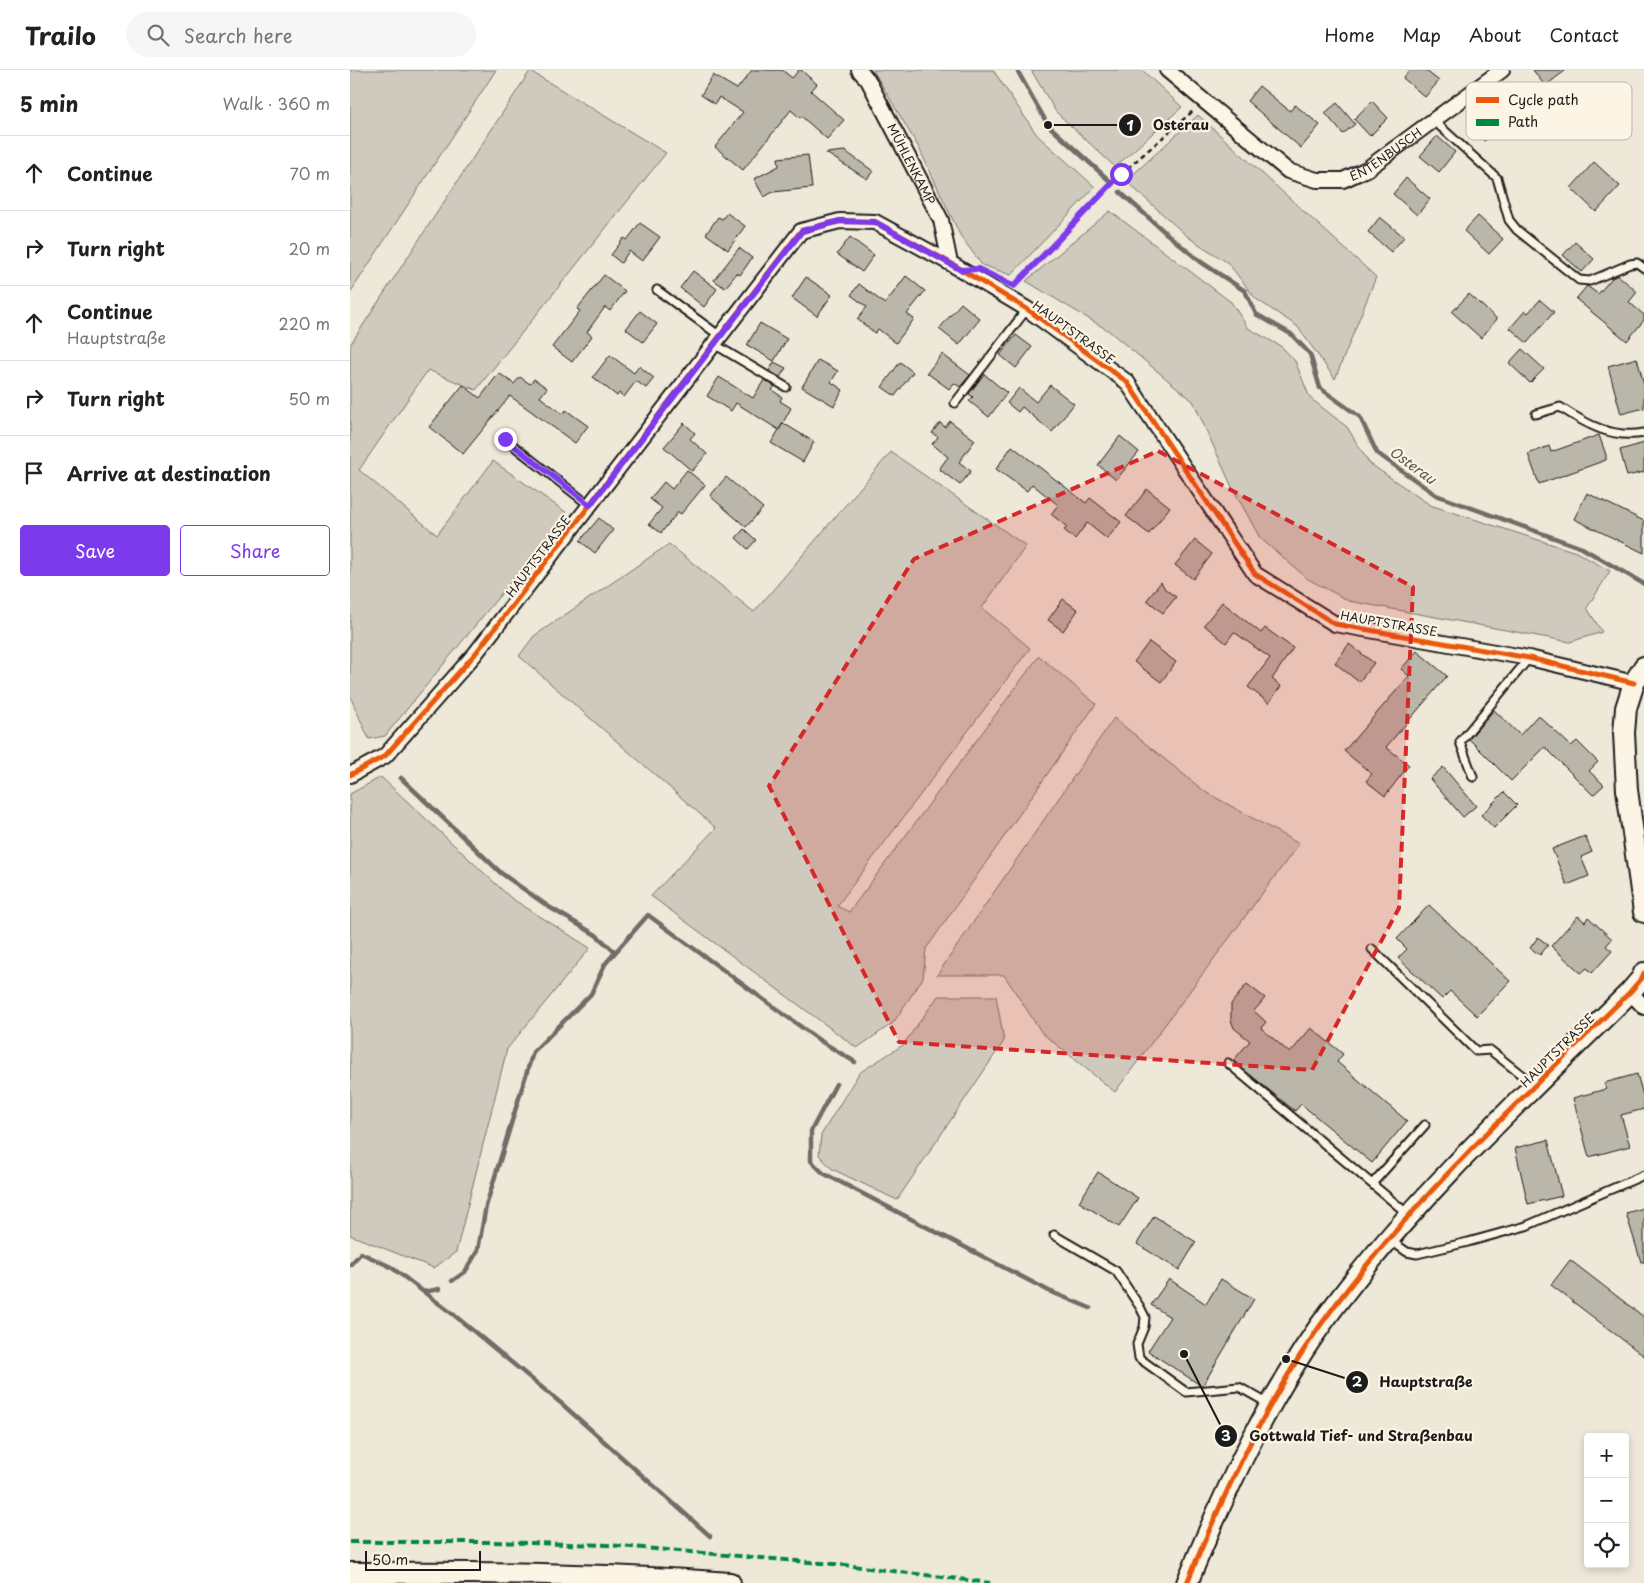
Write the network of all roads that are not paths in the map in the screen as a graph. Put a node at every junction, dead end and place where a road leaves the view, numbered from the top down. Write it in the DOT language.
graph roads {
  1 [pos="859,70"];
  2 [pos="1167,70"];
  3 [pos="1502,70"];
  4 [pos="1485,82"];
  5 [pos="1466,96"];
  6 [pos="1433,120"];
  7 [pos="950,263"];
  8 [pos="1644,268"];
  9 [pos="657,290"];
  10 [pos="1027,309"];
  11 [pos="717,340"];
  12 [pos="786,387"];
  13 [pos="955,403"];
  14 [pos="1536,414"];
  15 [pos="1644,433"];
  16 [pos="505,439"];
  17 [pos="590,505"];
  18 [pos="1529,658"];
  19 [pos="1639,675"];
  20 [pos="350,775"];
  21 [pos="1473,777"];
  22 [pos="1644,912"];
  23 [pos="1372,949"];
  24 [pos="1644,973"];
  25 [pos="1630,992"];
  26 [pos="1644,1006"];
  27 [pos="1228,1063"];
  28 [pos="1536,1086"];
  29 [pos="1425,1125"];
  30 [pos="1644,1175"];
  31 [pos="1372,1184"];
  32 [pos="1409,1215"];
  33 [pos="1054,1234"];
  34 [pos="1388,1239"];
  35 [pos="1271,1405"];
  36 [pos="350,1574"];
  37 [pos="730,1583"];
  38 [pos="1187,1583"];
  1 -- 7 [label="street, MÜHLENKAMP"];
  2 -- 6 [label="street, ENTENBUSCH"];
  3 -- 4 [label="street, ENTENBUSCH"];
  5 -- 6 [label="street, ENTENBUSCH"];
  6 -- 8 [label="lane"];
  7 -- 10 [label="street, HAUPTSTRASSE"];
  7 -- 11 [label="street, HAUPTSTRASSE"];
  9 -- 11 [label="lane"];
  10 -- 13 [label="lane"];
  10 -- 18 [label="street, HAUPTSTRASSE"];
  11 -- 12 [label="lane"];
  11 -- 17 [label="street, HAUPTSTRASSE"];
  14 -- 15 [label="lane"];
  16 -- 17 [label="lane"];
  17 -- 20 [label="street, HAUPTSTRASSE"];
  18 -- 19 [label="street, HAUPTSTRASSE"];
  18 -- 21 [label="lane"];
  19 -- 22 [label="street, HAUPTSTRASSE"];
  23 -- 28 [label="lane"];
  24 -- 25 [label="street, HAUPTSTRASSE"];
  25 -- 26 [label="street"];
  25 -- 28 [label="street, HAUPTSTRASSE"];
  27 -- 31 [label="lane"];
  28 -- 32 [label="street, HAUPTSTRASSE"];
  29 -- 31 [label="lane"];
  30 -- 34 [label="lane"];
  31 -- 32 [label="lane"];
  32 -- 34 [label="street, HAUPTSTRASSE"];
  33 -- 35 [label="lane"];
  34 -- 35 [label="street, HAUPTSTRASSE"];
  35 -- 38 [label="street, HAUPTSTRASSE"];
  36 -- 37 [label="street"];
}
